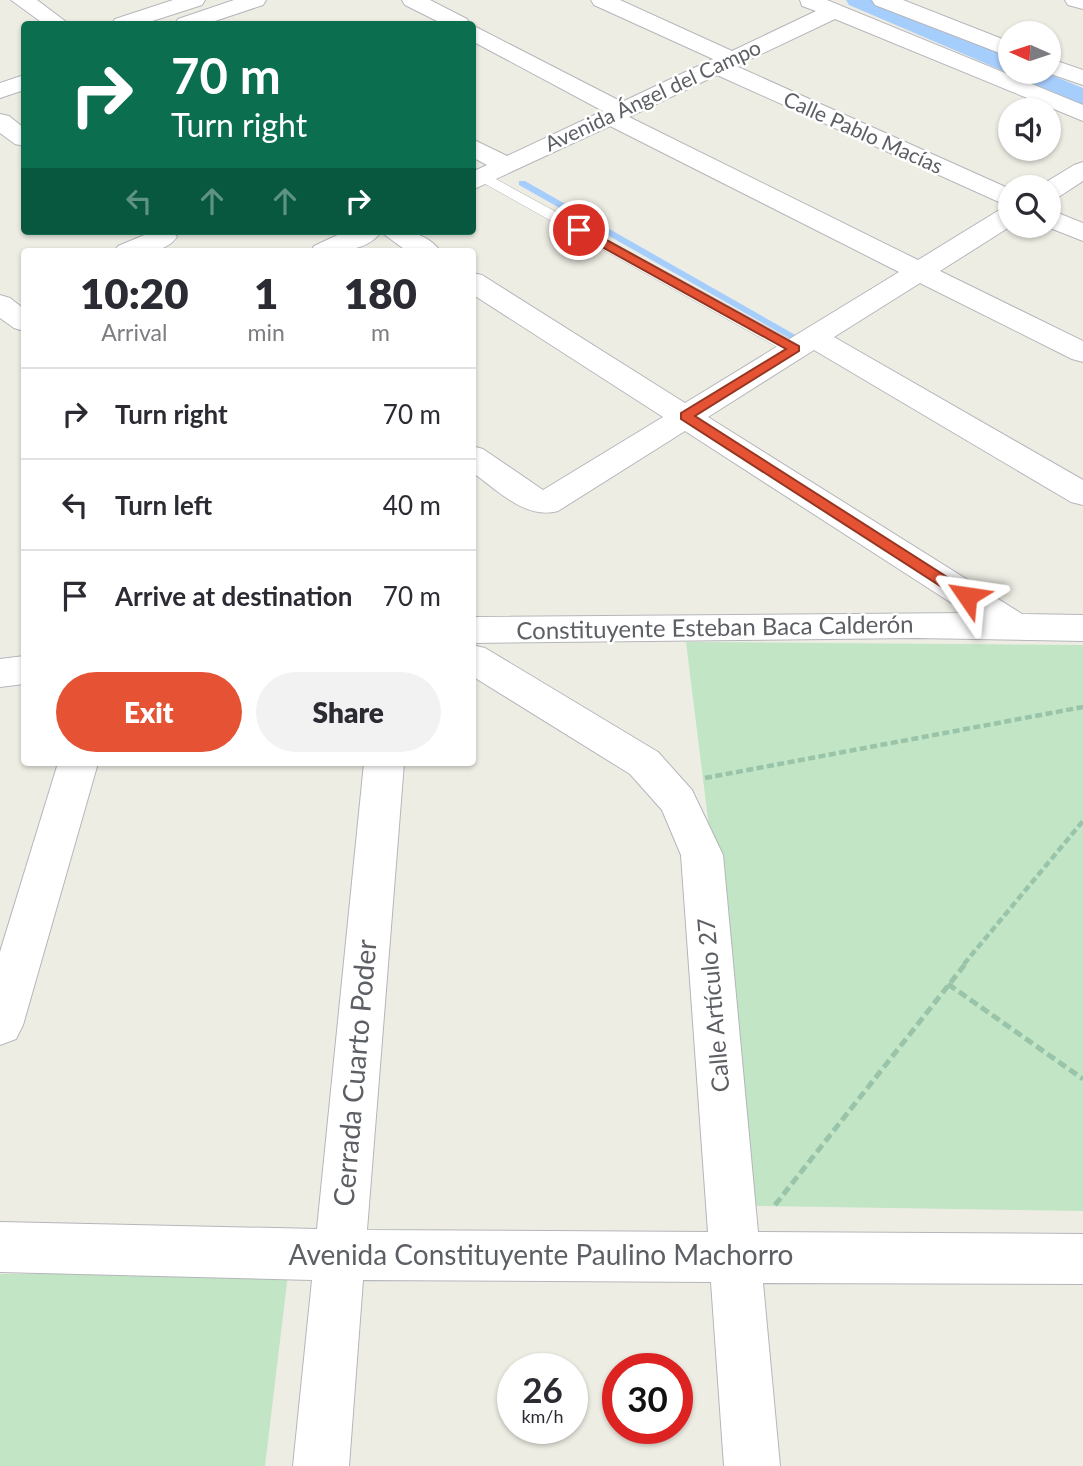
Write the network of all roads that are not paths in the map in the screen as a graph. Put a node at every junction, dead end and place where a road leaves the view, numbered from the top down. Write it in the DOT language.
graph roads {
  1 [pos="22,0"];
  2 [pos="194,0"];
  3 [pos="413,0"];
  4 [pos="602,0"];
  5 [pos="808,0"];
  6 [pos="883,0"];
  7 [pos="1076,0"];
  8 [pos="1083,2"];
  9 [pos="834,11"];
  10 [pos="244,12"];
  11 [pos="54,21"];
  12 [pos="132,21"];
  13 [pos="200,21"];
  14 [pos="453,21"];
  15 [pos="476,34"];
  16 [pos="998,45"];
  17 [pos="21,60"];
  18 [pos="724,63"];
  19 [pos="0,67"];
  20 [pos="1061,70"];
  21 [pos="1083,78"];
  22 [pos="21,83"];
  23 [pos="0,91"];
  24 [pos="21,104"];
  25 [pos="0,111"];
  26 [pos="616,114"];
  27 [pos="1083,114"];
  28 [pos="0,121"];
  29 [pos="21,137"];
  30 [pos="476,148"];
  31 [pos="506,166"];
  32 [pos="1083,170"];
  33 [pos="478,179"];
  34 [pos="1061,184"];
  35 [pos="998,193"];
  36 [pos="998,222"];
  37 [pos="1061,223"];
  38 [pos="1083,233"];
  39 [pos="360,235"];
  40 [pos="400,235"];
  41 [pos="167,240"];
  42 [pos="141,248"];
  43 [pos="332,248"];
  44 [pos="421,248"];
  45 [pos="919,271"];
  46 [pos="476,284"];
  47 [pos="804,343"];
  48 [pos="1083,353"];
  49 [pos="686,416"];
  50 [pos="476,459"];
  51 [pos="1083,494"];
  52 [pos="1014,626"];
  53 [pos="1083,628"];
  54 [pos="476,630"];
  55 [pos="476,661"];
  56 [pos="21,670"];
  57 [pos="0,673"];
  58 [pos="77,766"];
  59 [pos="384,766"];
  60 [pos="0,1025"];
  61 [pos="0,1247"];
  62 [pos="338,1255"];
  63 [pos="735,1257"];
  64 [pos="1083,1259"];
  65 [pos="321,1466"];
  66 [pos="752,1466"];
  1 -- 11 [label="street"];
  2 -- 12 [label="street"];
  3 -- 14 [label="street"];
  4 -- 18 [label="street, Calle Pablo Macías"];
  5 -- 9 [label="street"];
  6 -- 16 [label="street"];
  7 -- 8 [label="street"];
  9 -- 18 [label="street, Avenida Ángel del Campo"];
  9 -- 27 [label="street"];
  10 -- 13 [label="street"];
  15 -- 26 [label="street"];
  17 -- 19 [label="street"];
  18 -- 26 [label="street, Avenida Ángel del Campo"];
  18 -- 35 [label="street, Calle Pablo Macías"];
  20 -- 21 [label="street"];
  22 -- 23 [label="street"];
  24 -- 25 [label="street"];
  26 -- 31 [label="street, Avenida Ángel del Campo"];
  26 -- 45 [label="street"];
  28 -- 29 [label="street"];
  30 -- 31 [label="street"];
  31 -- 33 [label="street, Avenida Ángel del Campo"];
  32 -- 34 [label="street"];
  33 -- 47 [label="lane"];
  36 -- 45 [label="street"];
  37 -- 38 [label="street"];
  39 -- 43 [label="street"];
  40 -- 44 [label="street"];
  41 -- 42 [label="street"];
  45 -- 47 [label="street"];
  45 -- 48 [label="street"];
  46 -- 49 [label="street"];
  47 -- 49 [label="street"];
  47 -- 51 [label="street"];
  49 -- 50 [label="street"];
  49 -- 52 [label="street"];
  52 -- 53 [label="street, Constituyente Esteban Baca Calderón"];
  52 -- 54 [label="street, Constituyente Esteban Baca Calderón"];
  55 -- 63 [label="street, Calle Artículo 27"];
  56 -- 57 [label="street"];
  58 -- 60 [label="street"];
  59 -- 62 [label="street, Cerrada Cuarto Poder"];
  61 -- 62 [label="street, Avenida Constituyente Paulino Machorro"];
  62 -- 63 [label="street, Avenida Constituyente Paulino Machorro"];
  62 -- 65 [label="street, Cerrada Cuarto Poder"];
  63 -- 64 [label="street, Avenida Constituyente Paulino Machorro"];
  63 -- 66 [label="street, Calle Artículo 27"];
}
